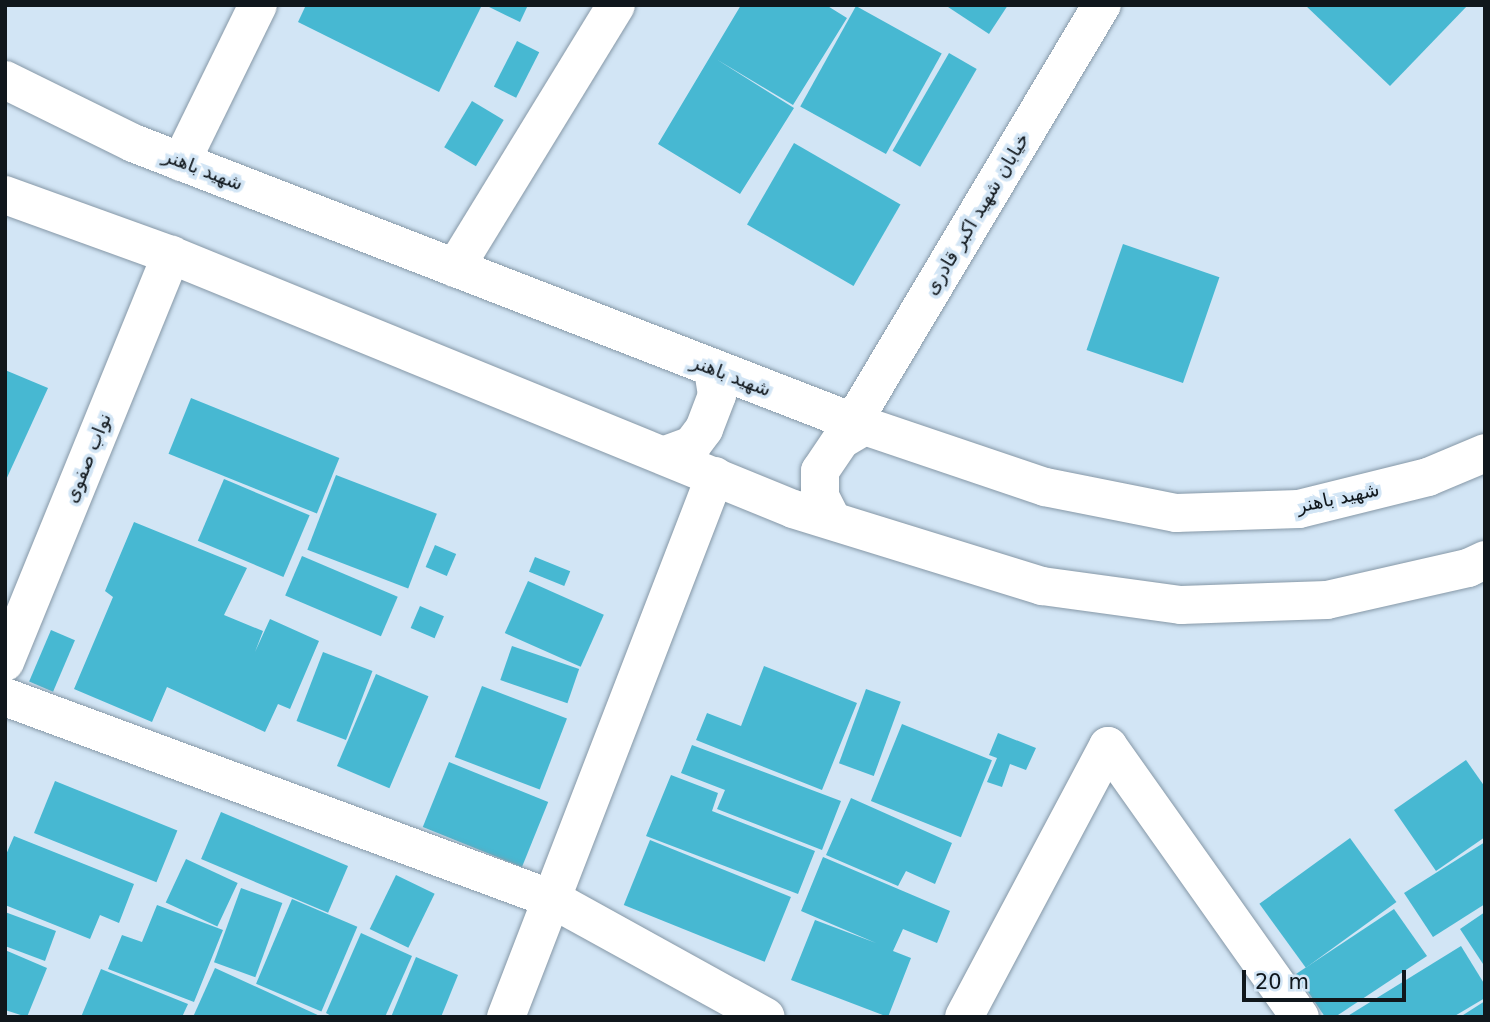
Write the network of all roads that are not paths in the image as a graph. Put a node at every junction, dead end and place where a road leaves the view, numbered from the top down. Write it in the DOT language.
graph roads {
  1 [pos="258,5"];
  2 [pos="616,5"];
  3 [pos="1102,5"];
  4 [pos="5,80"];
  5 [pos="181,162"];
  6 [pos="5,195"];
  7 [pos="171,255"];
  8 [pos="455,268"];
  9 [pos="713,369"];
  10 [pos="858,424"];
  11 [pos="1485,453"];
  12 [pos="665,456"];
  13 [pos="715,476"];
  14 [pos="832,520"];
  15 [pos="1485,560"];
  16 [pos="5,662"];
  17 [pos="5,696"];
  18 [pos="552,899"];
  19 [pos="506,1017"];
  20 [pos="766,1017"];
  21 [pos="964,1017"];
  22 [pos="1300,1017"];
  1 -- 5 [label="street"];
  2 -- 8 [label="street"];
  3 -- 10 [label="street, خیابان شهید اکبر قادری"];
  4 -- 5 [label="street, شهید باهنر"];
  5 -- 8 [label="street, شهید باهنر"];
  6 -- 7 [label="street"];
  7 -- 12 [label="street"];
  7 -- 16 [label="street, نواب صفوی"];
  8 -- 9 [label="street, شهید باهنر"];
  9 -- 10 [label="street, شهید باهنر"];
  9 -- 12 [label="street"];
  10 -- 11 [label="street, شهید باهنر"];
  10 -- 14 [label="street"];
  12 -- 13 [label="street"];
  13 -- 14 [label="street"];
  13 -- 18 [label="street"];
  14 -- 15 [label="street"];
  17 -- 18 [label="street"];
  18 -- 19 [label="street"];
  18 -- 20 [label="street"];
  21 -- 22 [label="street"];
}
